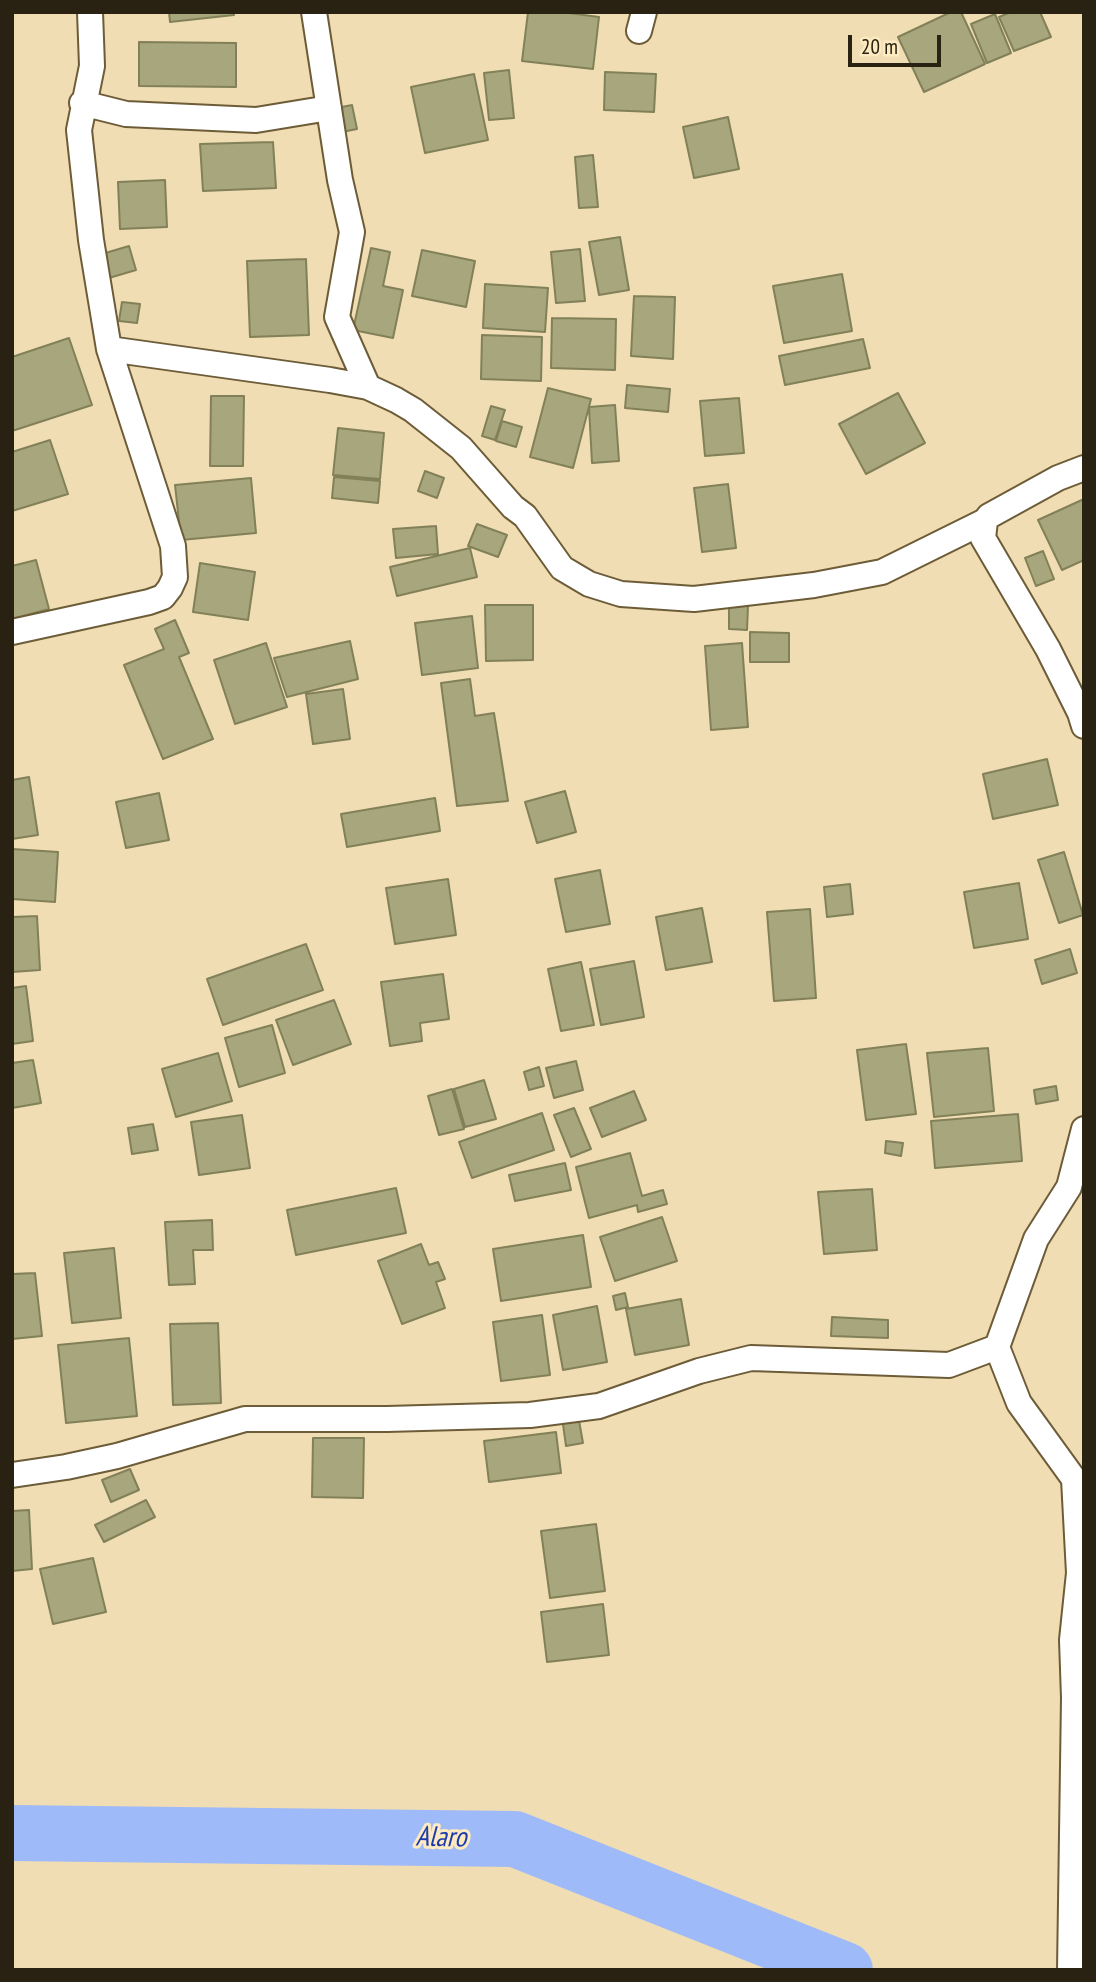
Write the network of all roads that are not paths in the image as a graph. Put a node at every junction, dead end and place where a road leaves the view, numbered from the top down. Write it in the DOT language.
graph roads {
  1 [pos="90,12"];
  2 [pos="314,12"];
  3 [pos="82,103"];
  4 [pos="329,108"];
  5 [pos="109,349"];
  6 [pos="368,387"];
  7 [pos="1084,468"];
  8 [pos="985,521"];
  9 [pos="12,632"];
  10 [pos="1084,726"];
  11 [pos="1084,1129"];
  12 [pos="997,1347"];
  13 [pos="12,1475"];
  14 [pos="1079,1479"];
  15 [pos="1070,1970"];
  1 -- 3 [label="street"];
  2 -- 4 [label="street"];
  3 -- 4 [label="street"];
  3 -- 5 [label="street"];
  4 -- 6 [label="street"];
  5 -- 6 [label="street"];
  5 -- 9 [label="street"];
  6 -- 8 [label="street"];
  7 -- 8 [label="street"];
  8 -- 10 [label="street"];
  11 -- 12 [label="street"];
  12 -- 13 [label="street"];
  12 -- 14 [label="street"];
  14 -- 15 [label="street"];
}
